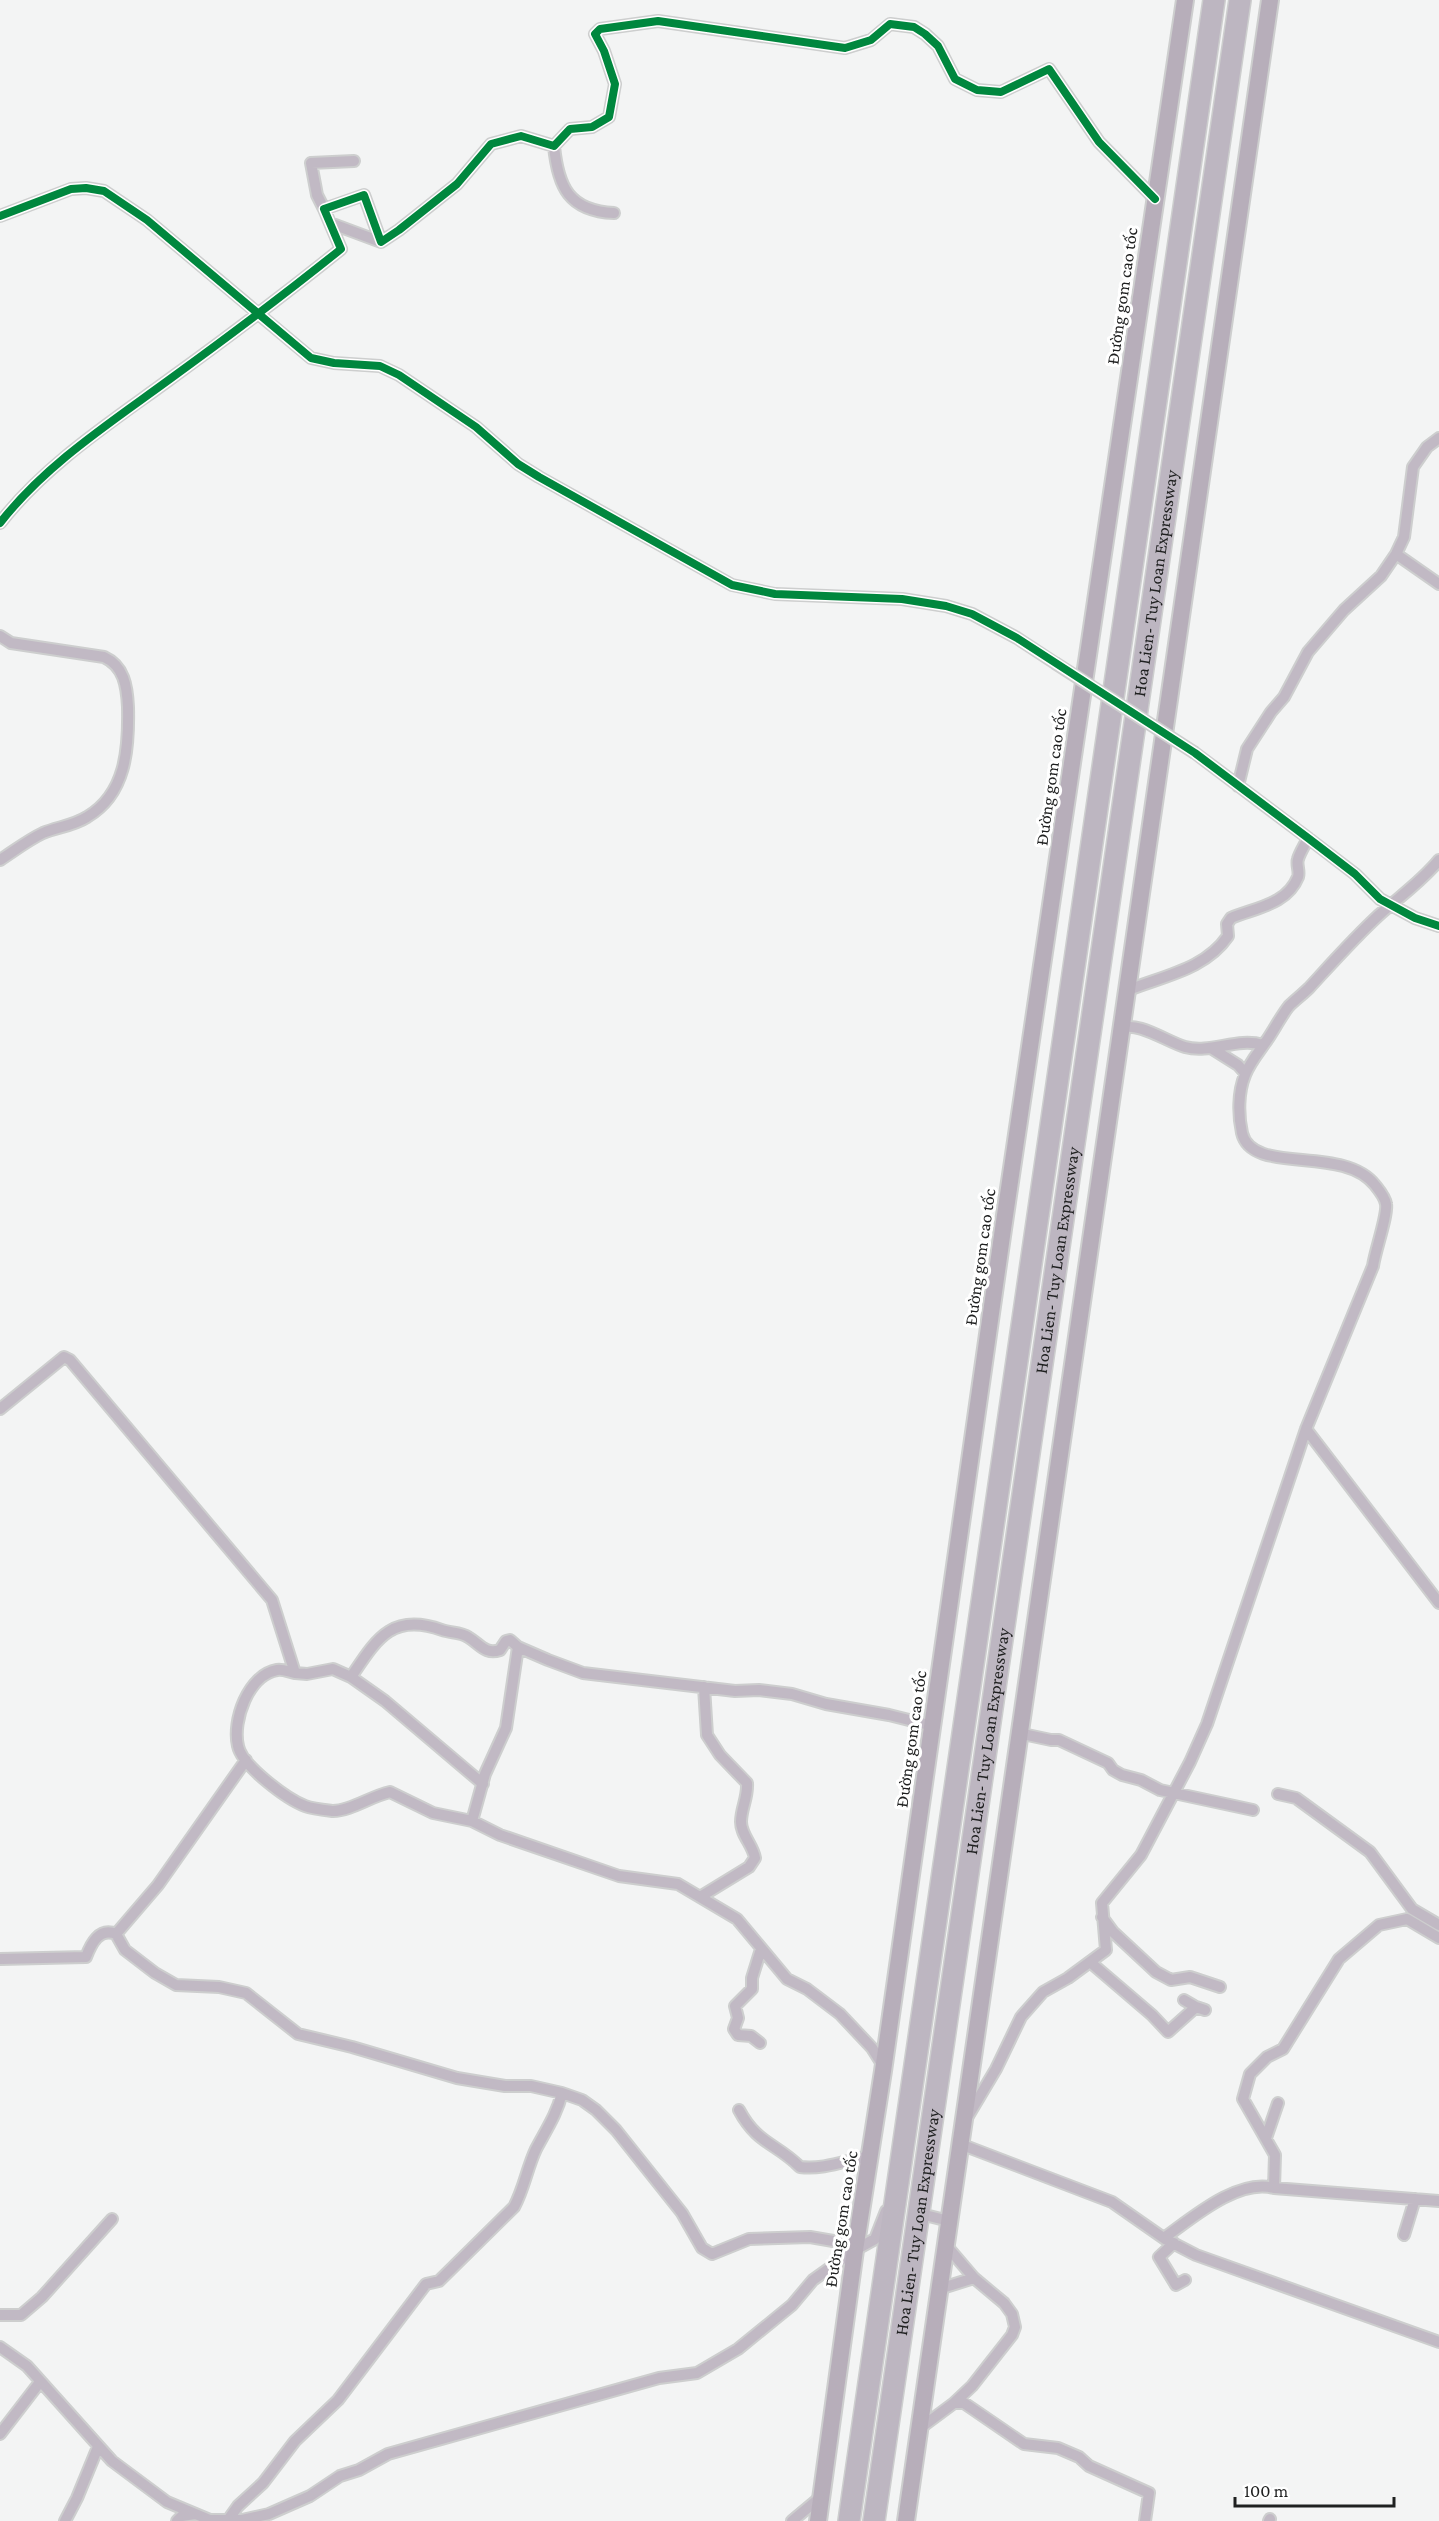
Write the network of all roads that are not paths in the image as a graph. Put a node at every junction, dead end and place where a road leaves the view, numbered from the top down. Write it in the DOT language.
graph roads {
  1 [pos="1185,0"];
  2 [pos="1214,0"];
  3 [pos="1240,0"];
  4 [pos="1270,0"];
  5 [pos="554,146"];
  6 [pos="354,161"];
  7 [pos="1155,199"];
  8 [pos="324,209"];
  9 [pos="614,213"];
  10 [pos="0,216"];
  11 [pos="330,223"];
  12 [pos="381,242"];
  13 [pos="259,314"];
  14 [pos="1439,438"];
  15 [pos="0,523"];
  16 [pos="1396,554"];
  17 [pos="1439,584"];
  18 [pos="0,636"];
  19 [pos="1238,786"];
  20 [pos="1308,838"];
  21 [pos="0,860"];
  22 [pos="1439,860"];
  23 [pos="1390,905"];
  24 [pos="1439,926"];
  25 [pos="1126,992"];
  26 [pos="1120,1029"];
  27 [pos="1263,1045"];
  28 [pos="1211,1048"];
  29 [pos="1245,1073"];
  30 [pos="0,1409"];
  31 [pos="1306,1429"];
  32 [pos="1439,1603"];
  33 [pos="518,1647"];
  34 [pos="295,1673"];
  35 [pos="351,1677"];
  36 [pos="704,1687"];
  37 [pos="933,1726"];
  38 [pos="1018,1733"];
  39 [pos="246,1760"];
  40 [pos="483,1784"];
  41 [pos="1173,1793"];
  42 [pos="1278,1794"];
  43 [pos="1253,1810"];
  44 [pos="472,1821"];
  45 [pos="700,1897"];
  46 [pos="1102,1916"];
  47 [pos="1439,1925"];
  48 [pos="116,1934"];
  49 [pos="1439,1938"];
  50 [pos="761,1949"];
  51 [pos="0,1959"];
  52 [pos="1090,1962"];
  53 [pos="1220,1987"];
  54 [pos="1184,2000"];
  55 [pos="760,2043"];
  56 [pos="884,2067"];
  57 [pos="562,2093"];
  58 [pos="1278,2103"];
  59 [pos="738,2110"];
  60 [pos="963,2124"];
  61 [pos="1266,2138"];
  62 [pos="960,2144"];
  63 [pos="871,2156"];
  64 [pos="1274,2188"];
  65 [pos="1415,2199"];
  66 [pos="1439,2201"];
  67 [pos="888,2208"];
  68 [pos="929,2216"];
  69 [pos="112,2219"];
  70 [pos="949,2221"];
  71 [pos="1404,2235"];
  72 [pos="1169,2241"];
  73 [pos="945,2244"];
  74 [pos="855,2250"];
  75 [pos="974,2278"];
  76 [pos="1185,2280"];
  77 [pos="939,2289"];
  78 [pos="0,2315"];
  79 [pos="1439,2342"];
  80 [pos="0,2347"];
  81 [pos="40,2382"];
  82 [pos="954,2403"];
  83 [pos="919,2429"];
  84 [pos="0,2434"];
  85 [pos="98,2447"];
  86 [pos="822,2496"];
  87 [pos="195,2514"];
  88 [pos="228,2520"];
  89 [pos="65,2521"];
  90 [pos="177,2521"];
  91 [pos="792,2521"];
  92 [pos="818,2521"];
  93 [pos="849,2521"];
  94 [pos="874,2521"];
  95 [pos="906,2521"];
  96 [pos="1145,2521"];
  1 -- 7 [label="main road, Đường gom cao tốc"];
  2 -- 93 [label="highway, Hoa Lien- Tuy Loan Expressway"];
  3 -- 94 [label="highway, Hoa Lien- Tuy Loan Expressway"];
  4 -- 25 [label="main road"];
  5 -- 7 [label="street"];
  5 -- 9 [label="street"];
  5 -- 12 [label="street"];
  6 -- 8 [label="street"];
  7 -- 37 [label="main road, Đường gom cao tốc"];
  8 -- 11 [label="street"];
  8 -- 12 [label="street"];
  10 -- 13 [label="street"];
  11 -- 12 [label="street"];
  11 -- 13 [label="street"];
  13 -- 15 [label="street"];
  13 -- 19 [label="street, bridge"];
  14 -- 16 [label="street"];
  16 -- 17 [label="street"];
  16 -- 19 [label="street"];
  18 -- 21 [label="street"];
  19 -- 20 [label="street"];
  20 -- 23 [label="street"];
  20 -- 25 [label="street"];
  22 -- 23 [label="street"];
  23 -- 24 [label="street"];
  23 -- 27 [label="street"];
  25 -- 26 [label="main road"];
  26 -- 28 [label="street"];
  26 -- 38 [label="main road"];
  27 -- 28 [label="street"];
  27 -- 29 [label="street"];
  28 -- 29 [label="street"];
  29 -- 31 [label="street"];
  30 -- 34 [label="street"];
  31 -- 32 [label="street"];
  31 -- 41 [label="street"];
  33 -- 35 [label="street"];
  33 -- 36 [label="street"];
  33 -- 40 [label="street"];
  34 -- 35 [label="street"];
  34 -- 39 [label="street"];
  35 -- 40 [label="street"];
  36 -- 37 [label="street"];
  36 -- 45 [label="street"];
  37 -- 56 [label="main road, Đường gom cao tốc"];
  38 -- 41 [label="street"];
  38 -- 60 [label="main road"];
  39 -- 44 [label="street"];
  39 -- 48 [label="street"];
  40 -- 44 [label="street"];
  41 -- 43 [label="street"];
  41 -- 46 [label="street"];
  42 -- 47 [label="street"];
  44 -- 45 [label="street"];
  45 -- 50 [label="street"];
  46 -- 52 [label="street"];
  46 -- 53 [label="street"];
  48 -- 51 [label="street"];
  48 -- 57 [label="street"];
  49 -- 61 [label="street"];
  50 -- 55 [label="street"];
  50 -- 56 [label="street"];
  52 -- 54 [label="street"];
  52 -- 60 [label="street"];
  56 -- 63 [label="main road, Đường gom cao tốc"];
  57 -- 74 [label="street"];
  57 -- 88 [label="street"];
  58 -- 61 [label="street"];
  59 -- 63 [label="street"];
  60 -- 62 [label="main road"];
  61 -- 64 [label="street"];
  62 -- 70 [label="main road"];
  62 -- 72 [label="street"];
  63 -- 74 [label="main road, Đường gom cao tốc"];
  64 -- 65 [label="street"];
  64 -- 72 [label="street"];
  65 -- 66 [label="street"];
  65 -- 71 [label="street"];
  67 -- 74 [label="street"];
  68 -- 70 [label="street"];
  69 -- 78 [label="street"];
  70 -- 73 [label="main road"];
  72 -- 76 [label="street"];
  72 -- 79 [label="street"];
  73 -- 75 [label="street"];
  73 -- 77 [label="main road"];
  74 -- 86 [label="main road, Đường gom cao tốc"];
  74 -- 88 [label="street"];
  75 -- 77 [label="street"];
  75 -- 82 [label="street"];
  77 -- 83 [label="main road"];
  80 -- 81 [label="street"];
  81 -- 84 [label="street"];
  81 -- 85 [label="street"];
  82 -- 83 [label="street"];
  82 -- 96 [label="street"];
  83 -- 95 [label="main road"];
  85 -- 87 [label="street"];
  85 -- 89 [label="street"];
  86 -- 91 [label="street"];
  86 -- 92 [label="main road, Đường gom cao tốc"];
  87 -- 88 [label="street"];
  87 -- 90 [label="street"];
}
